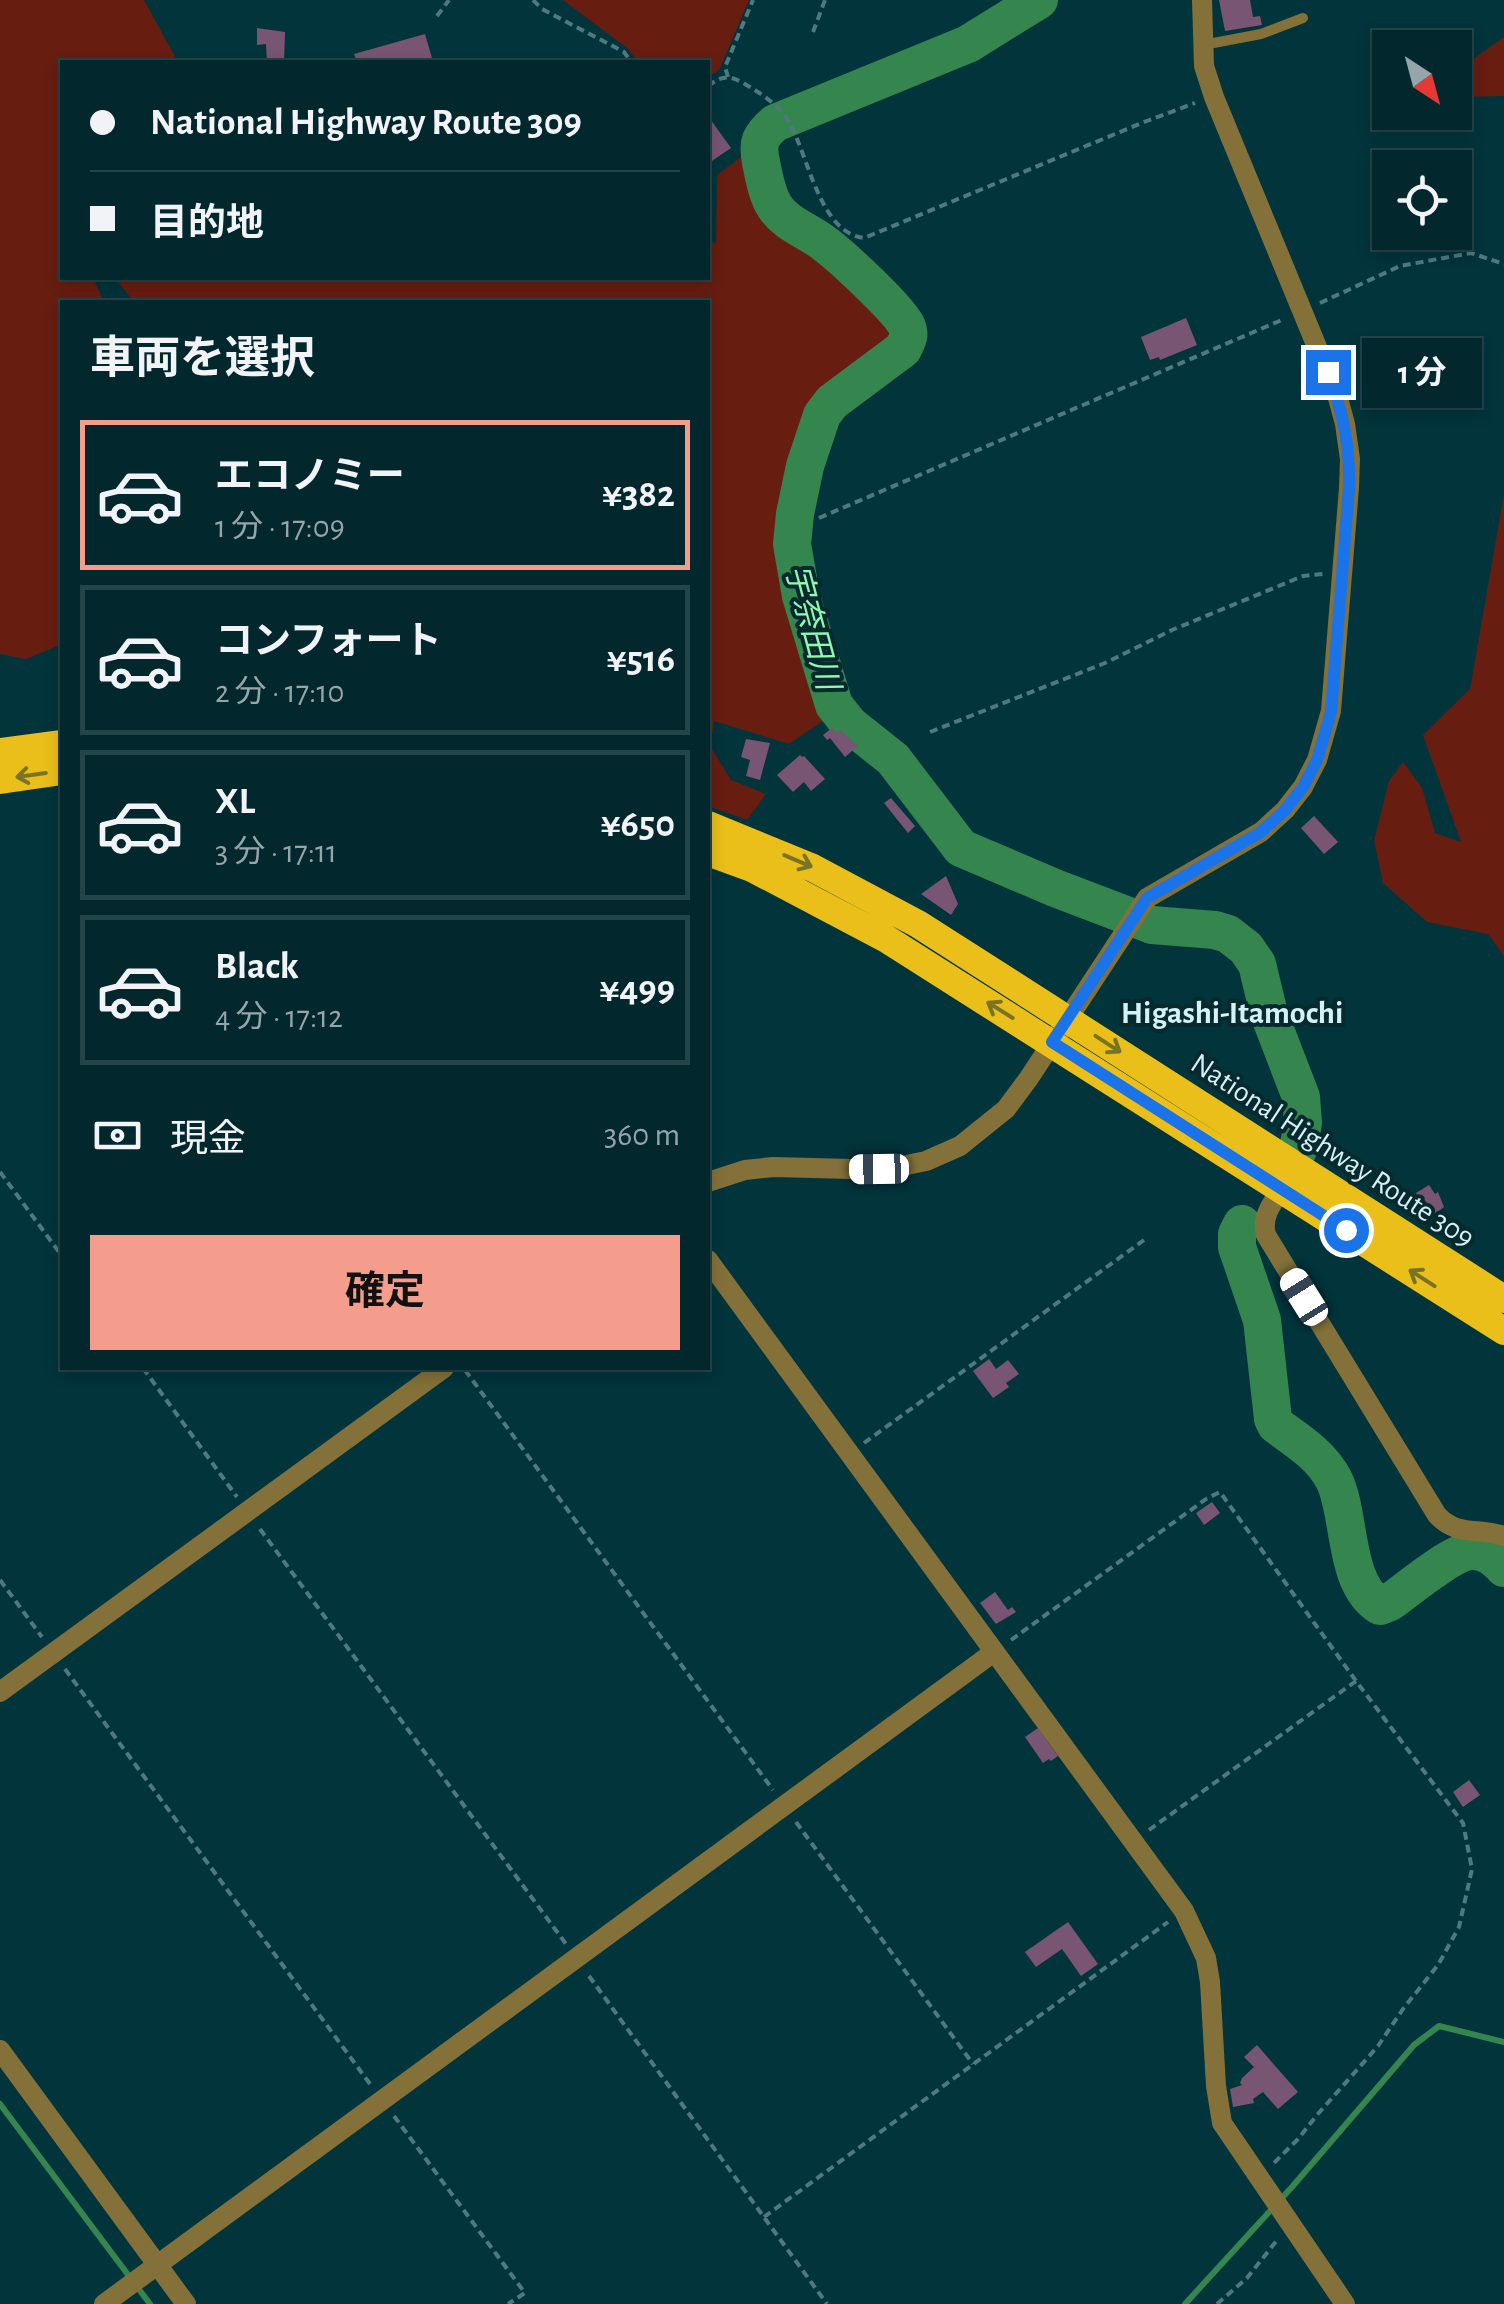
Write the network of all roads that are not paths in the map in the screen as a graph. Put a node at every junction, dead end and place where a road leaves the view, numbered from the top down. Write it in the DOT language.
graph roads {
  1 [pos="1202,0"];
  2 [pos="1303,18"];
  3 [pos="1203,45"];
  4 [pos="60,744"];
  5 [pos="0,752"];
  6 [pos="60,771"];
  7 [pos="0,780"];
  8 [pos="710,825"];
  9 [pos="710,853"];
  10 [pos="1068,1018"];
  11 [pos="1052,1042"];
  12 [pos="1290,1178"];
  13 [pos="710,1181"];
  14 [pos="710,1263"];
  15 [pos="1504,1299"];
  16 [pos="1504,1331"];
  17 [pos="441,1370"];
  18 [pos="1504,1536"];
  19 [pos="994,1652"];
  20 [pos="0,1692"];
  21 [pos="0,2050"];
  22 [pos="158,2265"];
  23 [pos="104,2304"];
  24 [pos="186,2304"];
  25 [pos="1345,2304"];
  1 -- 3 [label="street"];
  2 -- 3 [label="lane"];
  3 -- 10 [label="street"];
  4 -- 5 [label="highway"];
  6 -- 7 [label="highway, one-way"];
  8 -- 10 [label="highway, National Highway Route 309, one-way"];
  11 -- 9 [label="highway, National Highway Route 309, one-way"];
  10 -- 11 [label="street"];
  10 -- 12 [label="highway, National Highway Route 309, one-way"];
  11 -- 12 [label="highway, National Highway Route 309"];
  11 -- 13 [label="street"];
  12 -- 15 [label="highway, National Highway Route 309"];
  16 -- 12 [label="highway, National Highway Route 309, one-way"];
  12 -- 18 [label="street"];
  14 -- 19 [label="street"];
  17 -- 20 [label="street"];
  19 -- 22 [label="street"];
  19 -- 25 [label="street"];
  21 -- 22 [label="street"];
  22 -- 23 [label="street"];
  22 -- 24 [label="street"];
}
